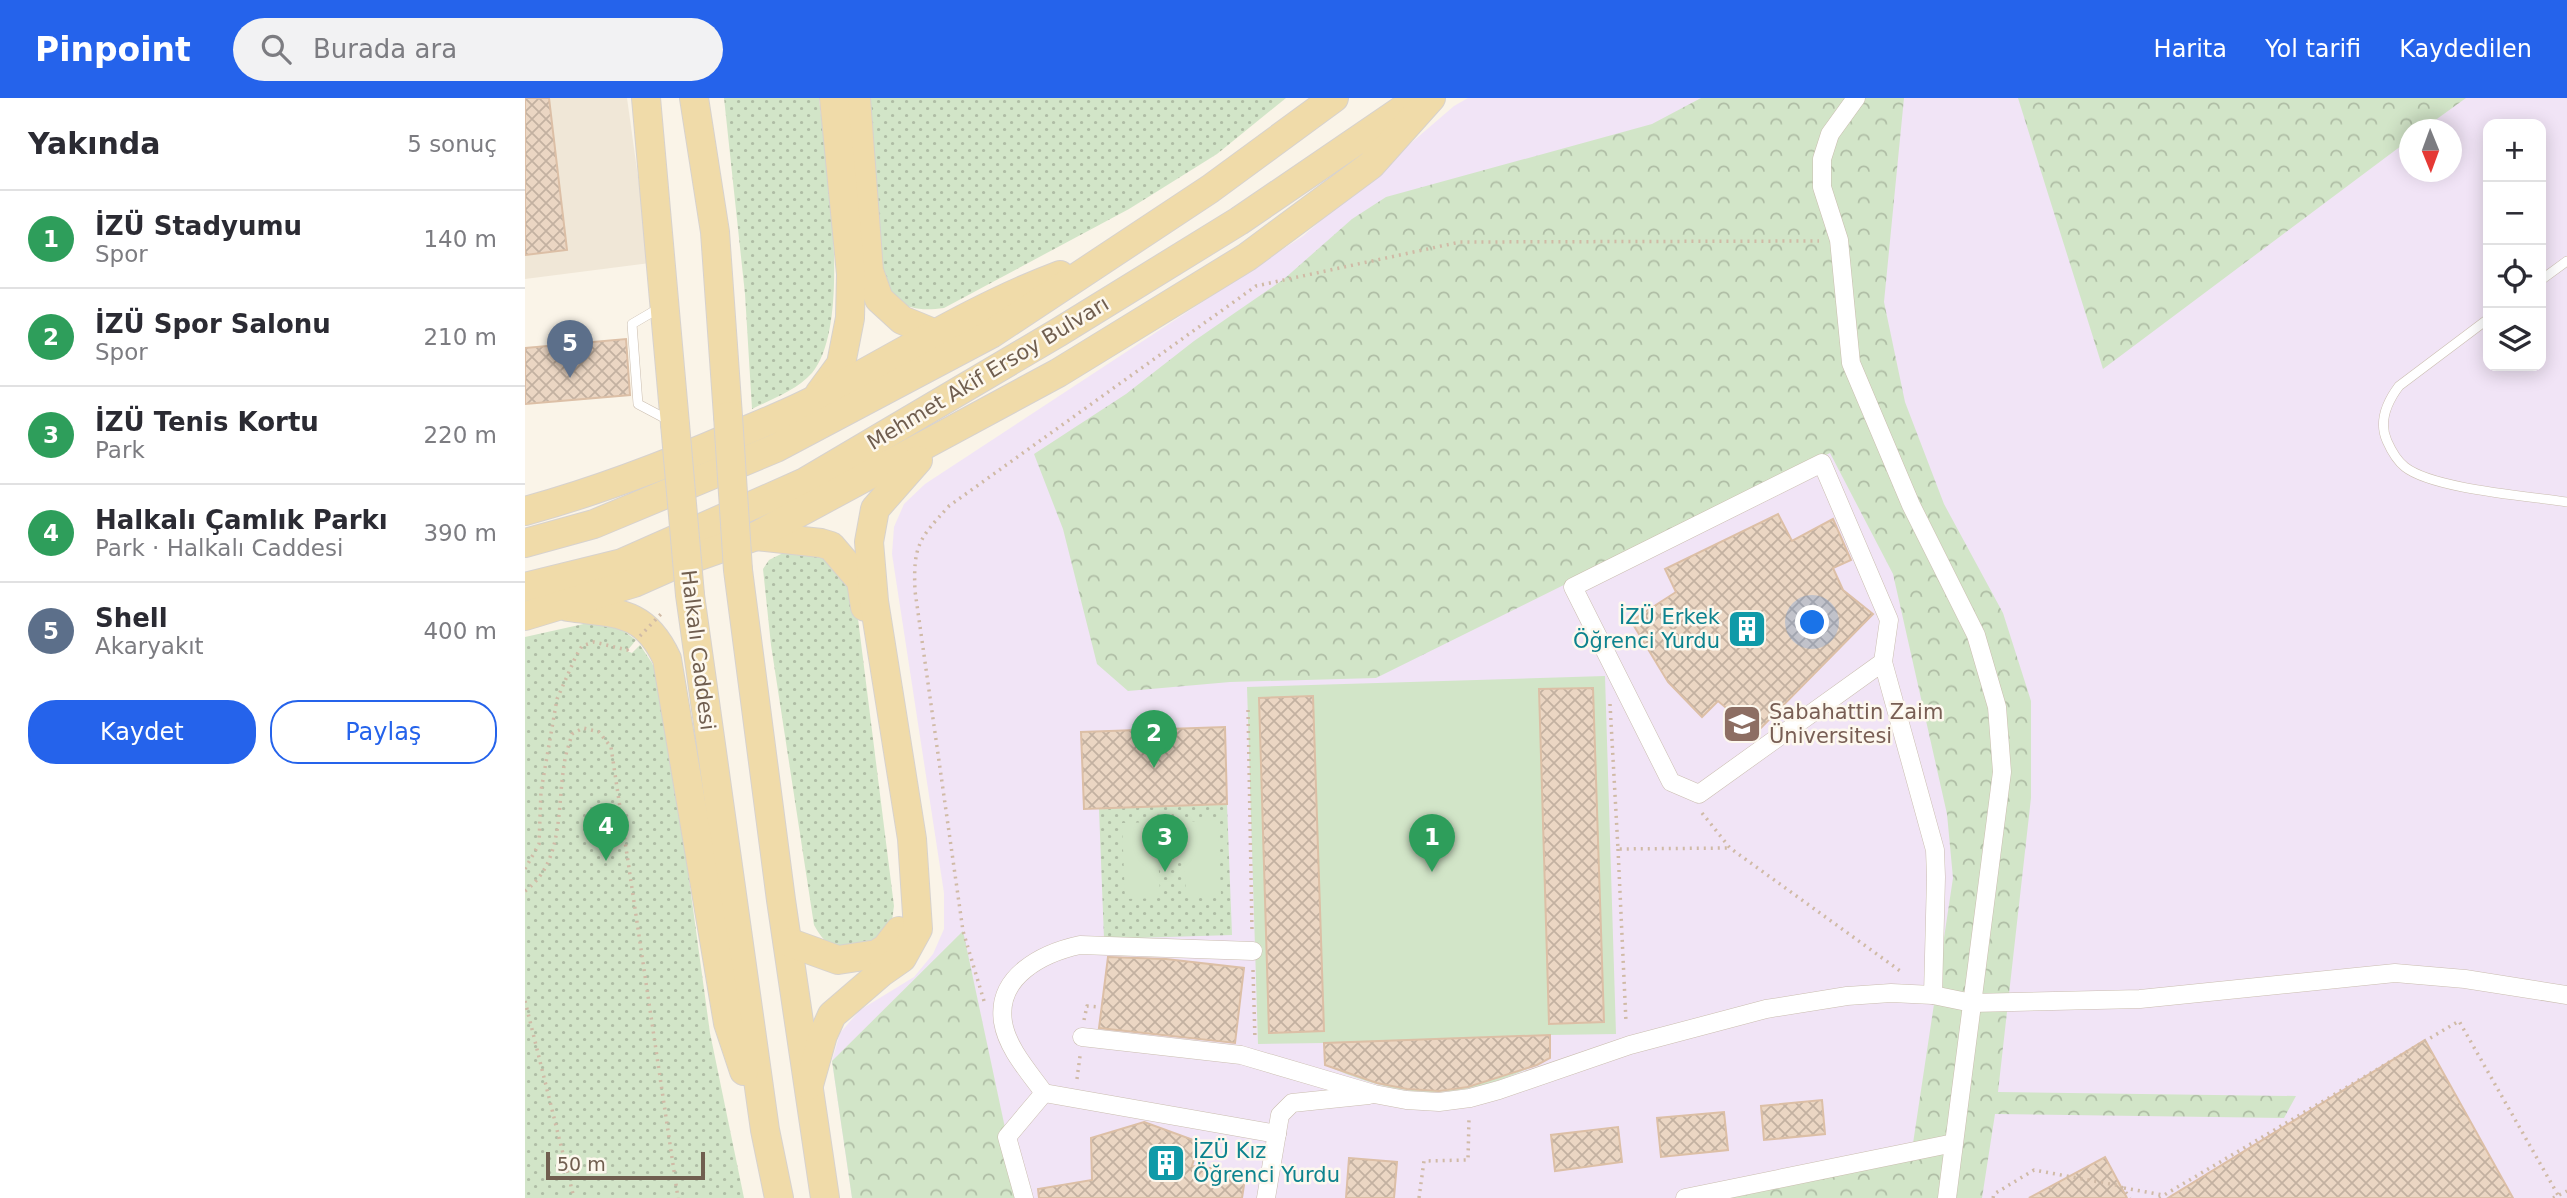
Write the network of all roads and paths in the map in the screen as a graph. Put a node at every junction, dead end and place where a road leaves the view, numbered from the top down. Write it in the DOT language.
graph roads {
  1 [pos="646,98"];
  2 [pos="694,98"];
  3 [pos="834,98"];
  4 [pos="856,98"];
  5 [pos="1334,98"];
  6 [pos="1420,98"];
  7 [pos="1431,98"];
  8 [pos="1856,98"];
  9 [pos="1839,240"];
  10 [pos="1106,258"];
  11 [pos="2567,261"];
  12 [pos="2546,276"];
  13 [pos="2483,323"];
  14 [pos="936,334"];
  15 [pos="815,400"];
  16 [pos="938,439"];
  17 [pos="2567,502"];
  18 [pos="525,511"];
  19 [pos="756,536"];
  20 [pos="525,544"];
  21 [pos="525,587"];
  22 [pos="561,606"];
  23 [pos="661,614"];
  24 [pos="525,616"];
  25 [pos="639,636"];
  26 [pos="627,650"];
  27 [pos="1883,662"];
  28 [pos="1626,694"];
  29 [pos="1248,710"];
  30 [pos="1699,794"];
  31 [pos="1730,848"];
  32 [pos="1618,849"];
  33 [pos="525,869"];
  34 [pos="525,891"];
  35 [pos="787,942"];
  36 [pos="1253,951"];
  37 [pos="1933,995"];
  38 [pos="2567,995"];
  39 [pos="525,1001"];
  40 [pos="1972,1003"];
  41 [pos="986,1011"];
  42 [pos="1626,1022"];
  43 [pos="1082,1037"];
  44 [pos="1255,1059"];
  45 [pos="809,1085"];
  46 [pos="1044,1093"];
  47 [pos="1374,1094"];
  48 [pos="1469,1098"];
  49 [pos="765,1130"];
  50 [pos="1277,1134"];
  51 [pos="1954,1143"];
  52 [pos="2123,1187"];
  53 [pos="2567,1191"];
  54 [pos="2558,1195"];
  55 [pos="2161,1197"];
  56 [pos="574,1198"];
  57 [pos="678,1198"];
  58 [pos="779,1198"];
  59 [pos="825,1198"];
  60 [pos="1024,1198"];
  61 [pos="1266,1198"];
  62 [pos="1419,1198"];
  63 [pos="1685,1198"];
  64 [pos="1947,1198"];
  65 [pos="1993,1198"];
  66 [pos="2130,1198"];
  67 [pos="2553,1198"];
  1 -- 49 [label="main road, Halkalı Caddesi, bridge"];
  2 -- 35 [label="main road, bridge"];
  3 -- 15 [label="main road"];
  4 -- 14 [label="main road"];
  5 -- 10 [label="main road, Mehmet Akif Ersoy Bulvarı"];
  6 -- 21 [label="main road, Mehmet Akif Ersoy Bulvarı"];
  7 -- 16 [label="main road"];
  8 -- 9 [label="street"];
  9 -- 40 [label="street"];
  9 -- 41 [label="path"];
  10 -- 14 [label="main road"];
  10 -- 20 [label="main road, Mehmet Akif Ersoy Bulvarı"];
  11 -- 12 [label="lane"];
  13 -- 17 [label="lane"];
  14 -- 15 [label="main road"];
  15 -- 18 [label="main road"];
  16 -- 19 [label="main road"];
  16 -- 45 [label="main road"];
  19 -- 22 [label="main road"];
  19 -- 35 [label="main road"];
  22 -- 24 [label="main road"];
  22 -- 49 [label="main road"];
  23 -- 25 [label="path, bridge"];
  26 -- 33 [label="path"];
  27 -- 28 [label="street"];
  27 -- 30 [label="street"];
  27 -- 37 [label="street"];
  28 -- 30 [label="street"];
  28 -- 32 [label="path"];
  29 -- 36 [label="path"];
  30 -- 31 [label="path"];
  31 -- 32 [label="path"];
  31 -- 37 [label="path"];
  32 -- 42 [label="path"];
  34 -- 57 [label="path"];
  35 -- 45 [label="main road"];
  36 -- 44 [label="path"];
  36 -- 46 [label="street"];
  37 -- 40 [label="street"];
  37 -- 48 [label="street"];
  38 -- 40 [label="street"];
  39 -- 56 [label="path"];
  40 -- 51 [label="street"];
  43 -- 44 [label="street"];
  44 -- 47 [label="street"];
  45 -- 59 [label="main road"];
  46 -- 50 [label="street"];
  46 -- 60 [label="street"];
  47 -- 48 [label="street"];
  47 -- 50 [label="street"];
  48 -- 62 [label="path"];
  49 -- 58 [label="main road, Halkalı Caddesi"];
  50 -- 61 [label="street"];
  51 -- 63 [label="street"];
  51 -- 64 [label="street"];
  52 -- 55 [label="path"];
  52 -- 65 [label="path"];
  52 -- 66 [label="path"];
  53 -- 54 [label="path"];
  54 -- 55 [label="path"];
  54 -- 67 [label="path"];
}
